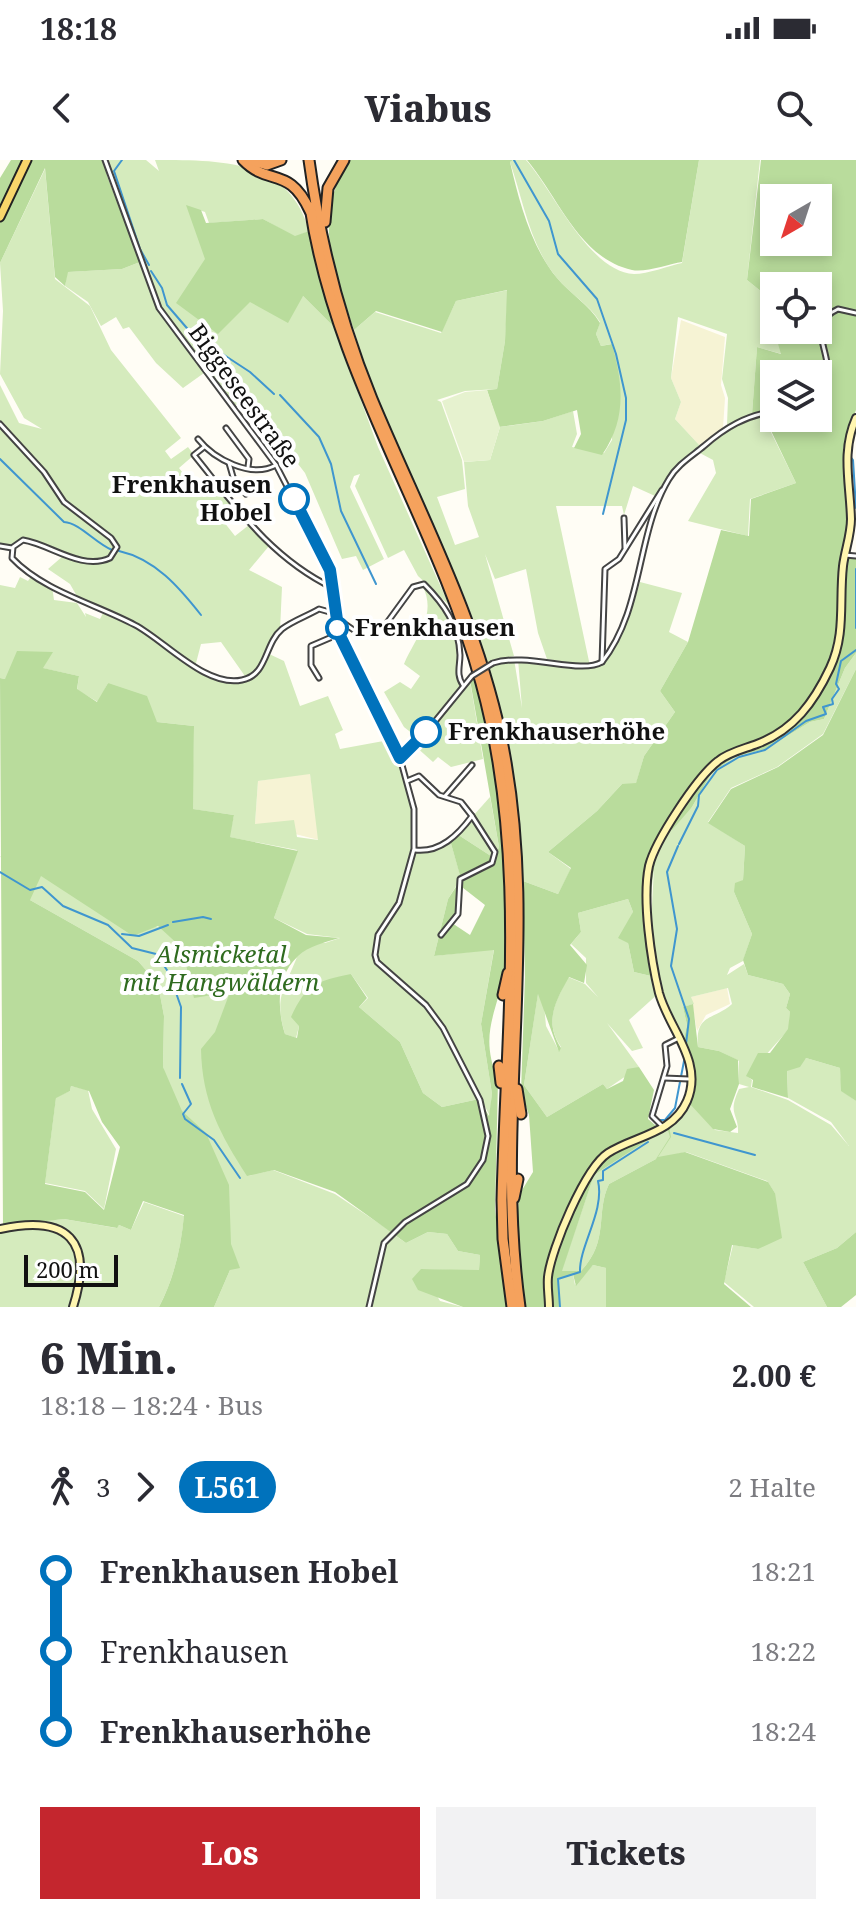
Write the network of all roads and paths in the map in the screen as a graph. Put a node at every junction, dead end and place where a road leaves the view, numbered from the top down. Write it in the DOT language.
graph roads {
  1 [pos="27,160"];
  2 [pos="105,160"];
  3 [pos="243,160"];
  4 [pos="251,160"];
  5 [pos="281,160"];
  6 [pos="307,160"];
  7 [pos="344,160"];
  8 [pos="312,214"];
  9 [pos="0,217"];
  10 [pos="329,261"];
  11 [pos="856,313"];
  12 [pos="826,360"];
  13 [pos="760,413"];
  14 [pos="856,418"];
  15 [pos="0,424"];
  16 [pos="226,428"];
  17 [pos="198,439"];
  18 [pos="204,447"];
  19 [pos="229,463"];
  20 [pos="276,465"];
  21 [pos="248,467"];
  22 [pos="664,487"];
  23 [pos="246,494"];
  24 [pos="624,518"];
  25 [pos="0,546"];
  26 [pos="12,548"];
  27 [pos="625,548"];
  28 [pos="845,555"];
  29 [pos="856,556"];
  30 [pos="334,588"];
  31 [pos="334,615"];
  32 [pos="339,634"];
  33 [pos="602,662"];
  34 [pos="319,678"];
  35 [pos="463,685"];
  36 [pos="400,758"];
  37 [pos="472,765"];
  38 [pos="407,781"];
  39 [pos="445,796"];
  40 [pos="472,816"];
  41 [pos="414,849"];
  42 [pos="441,935"];
  43 [pos="513,951"];
  44 [pos="503,995"];
  45 [pos="679,1038"];
  46 [pos="515,1062"];
  47 [pos="499,1066"];
  48 [pos="664,1078"];
  49 [pos="691,1079"];
  50 [pos="504,1110"];
  51 [pos="521,1114"];
  52 [pos="665,1126"];
  53 [pos="518,1179"];
  54 [pos="510,1220"];
  55 [pos="0,1229"];
  56 [pos="73,1307"];
  57 [pos="369,1307"];
  58 [pos="512,1307"];
  59 [pos="520,1307"];
  60 [pos="549,1307"];
  1 -- 9 [label="main road"];
  2 -- 20 [label="street, Biggeseestraße"];
  3 -- 8 [label="highway"];
  4 -- 5 [label="highway"];
  6 -- 8 [label="highway"];
  6 -- 10 [label="highway"];
  7 -- 10 [label="highway"];
  8 -- 43 [label="highway"];
  10 -- 46 [label="highway"];
  11 -- 12 [label="street"];
  13 -- 22 [label="street"];
  14 -- 28 [label="street"];
  15 -- 26 [label="street"];
  16 -- 21 [label="street"];
  17 -- 18 [label="street"];
  18 -- 19 [label="street"];
  18 -- 30 [label="street"];
  19 -- 21 [label="street"];
  19 -- 23 [label="street"];
  20 -- 21 [label="street"];
  20 -- 30 [label="street, Biggeseestraße"];
  22 -- 27 [label="street"];
  22 -- 33 [label="street"];
  24 -- 27 [label="street"];
  25 -- 26 [label="street"];
  26 -- 31 [label="street"];
  27 -- 33 [label="street"];
  28 -- 29 [label="street"];
  28 -- 45 [label="street"];
  30 -- 31 [label="street, Biggeseestraße"];
  31 -- 32 [label="street, Biggeseestraße"];
  31 -- 35 [label="street"];
  32 -- 34 [label="street"];
  32 -- 36 [label="street, Biggeseestraße"];
  33 -- 35 [label="street, bridge"];
  35 -- 36 [label="street"];
  36 -- 38 [label="street, Biggeseestraße"];
  37 -- 39 [label="street"];
  38 -- 39 [label="street"];
  38 -- 41 [label="street, Biggeseestraße"];
  39 -- 40 [label="street"];
  40 -- 41 [label="street"];
  40 -- 42 [label="street"];
  41 -- 57 [label="street, Biggeseestraße"];
  43 -- 44 [label="highway"];
  43 -- 50 [label="highway"];
  45 -- 48 [label="street"];
  45 -- 49 [label="street"];
  46 -- 51 [label="highway"];
  46 -- 54 [label="highway"];
  47 -- 50 [label="highway"];
  48 -- 49 [label="street"];
  48 -- 52 [label="street"];
  49 -- 52 [label="street"];
  50 -- 58 [label="highway"];
  52 -- 60 [label="street"];
  53 -- 54 [label="highway"];
  54 -- 59 [label="highway"];
  55 -- 56 [label="street"];
}
